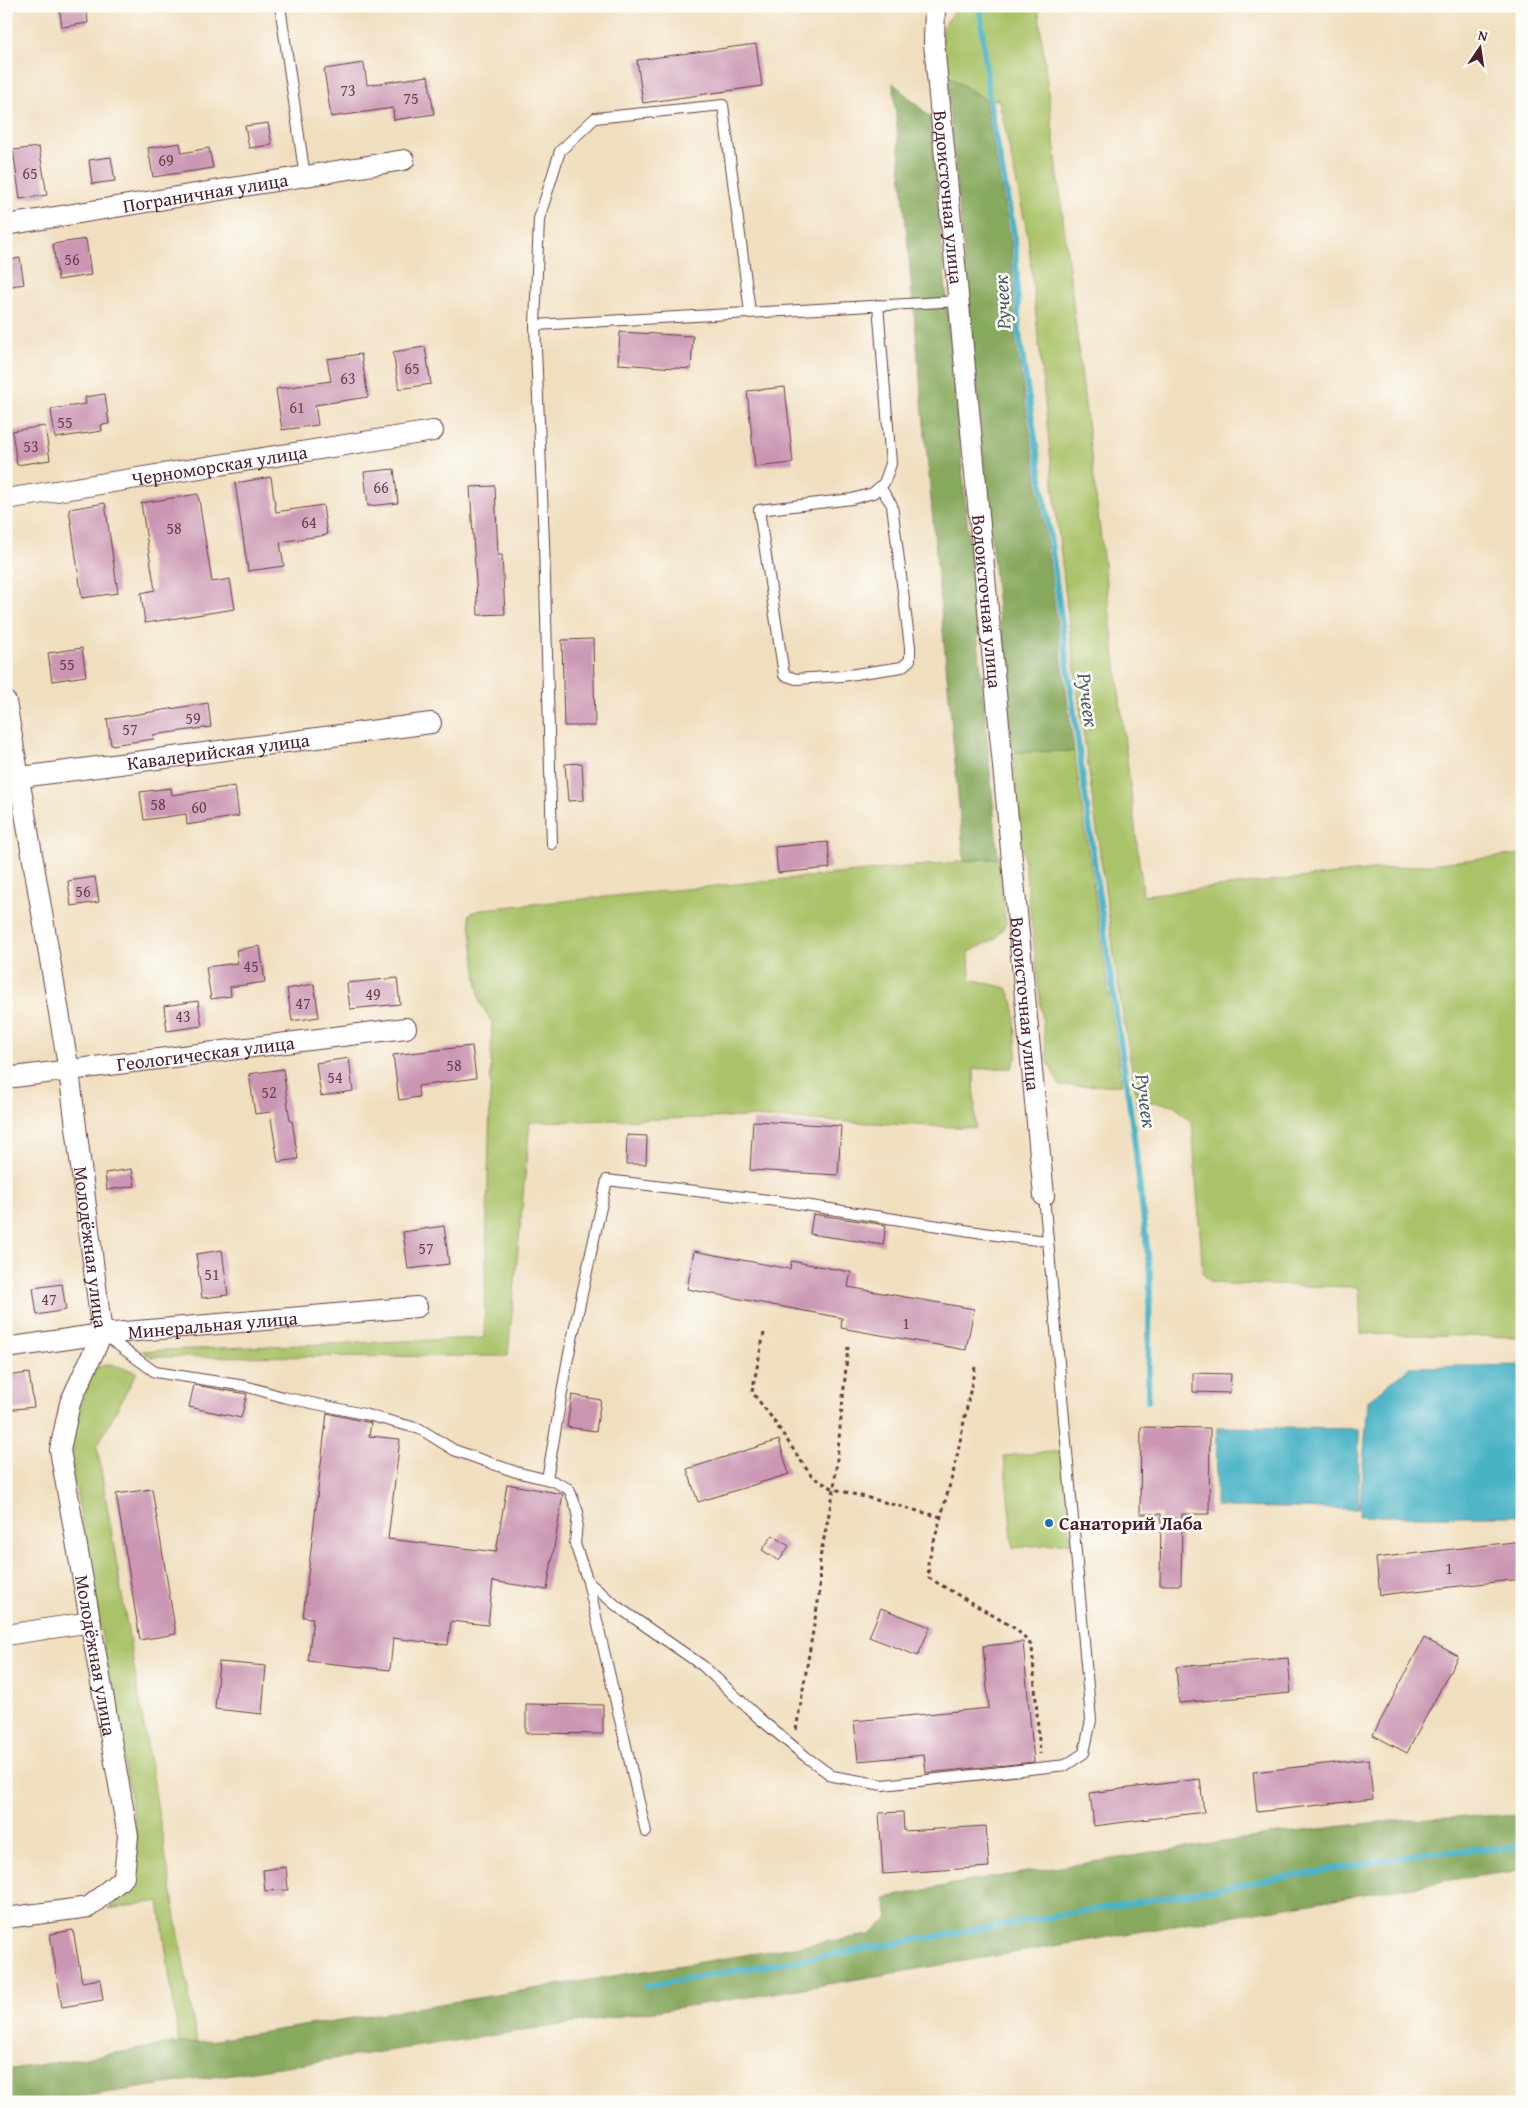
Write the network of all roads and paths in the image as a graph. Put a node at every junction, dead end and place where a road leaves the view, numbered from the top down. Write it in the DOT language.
graph roads {
  1 [pos="280,6"];
  2 [pos="935,6"];
  3 [pos="404,160"];
  4 [pos="305,177"];
  5 [pos="6,225"];
  6 [pos="959,300"];
  7 [pos="878,305"];
  8 [pos="750,312"];
  9 [pos="535,325"];
  10 [pos="433,431"];
  11 [pos="880,487"];
  12 [pos="6,499"];
  13 [pos="6,702"];
  14 [pos="431,723"];
  15 [pos="13,778"];
  16 [pos="552,844"];
  17 [pos="406,1028"];
  18 [pos="69,1071"];
  19 [pos="6,1078"];
  20 [pos="1044,1196"];
  21 [pos="1048,1241"];
  22 [pos="417,1307"];
  23 [pos="102,1334"];
  24 [pos="764,1334"];
  25 [pos="848,1347"];
  26 [pos="6,1348"];
  27 [pos="975,1367"];
  28 [pos="547,1479"];
  29 [pos="834,1488"];
  30 [pos="941,1517"];
  31 [pos="588,1582"];
  32 [pos="91,1622"];
  33 [pos="6,1635"];
  34 [pos="793,1745"];
  35 [pos="1041,1767"];
  36 [pos="646,1832"];
  37 [pos="6,1918"];
  1 -- 4 [label="lane"];
  2 -- 6 [label="street, Водоисточная улица"];
  3 -- 4 [label="street, Пограничная улица"];
  4 -- 5 [label="street, Пограничная улица"];
  6 -- 7 [label="lane"];
  6 -- 20 [label="street, Водоисточная улица"];
  7 -- 8 [label="lane"];
  7 -- 11 [label="lane"];
  8 -- 9 [label="lane"];
  8 -- 9 [label="lane"];
  9 -- 16 [label="lane"];
  10 -- 12 [label="street, Черноморская улица"];
  11 -- 11 [label="lane"];
  13 -- 15 [label="street, Молодёжная улица"];
  14 -- 15 [label="street, Кавалерийская улица"];
  15 -- 18 [label="street, Молодёжная улица"];
  17 -- 18 [label="street, Геологическая улица"];
  18 -- 19 [label="street, Геологическая улица"];
  18 -- 23 [label="street, Молодёжная улица"];
  20 -- 21 [label="lane"];
  21 -- 28 [label="lane"];
  21 -- 35 [label="lane"];
  22 -- 23 [label="street, Минеральная улица"];
  23 -- 26 [label="street, Минеральная улица"];
  23 -- 28 [label="lane"];
  23 -- 32 [label="street, Молодёжная улица"];
  24 -- 29 [label="path"];
  25 -- 29 [label="path"];
  27 -- 30 [label="path"];
  28 -- 31 [label="lane"];
  29 -- 30 [label="path"];
  29 -- 34 [label="path"];
  30 -- 35 [label="path"];
  31 -- 34 [label="lane"];
  31 -- 36 [label="lane"];
  32 -- 33 [label="street"];
  32 -- 37 [label="street, Молодёжная улица"];
  34 -- 35 [label="lane"];
}
